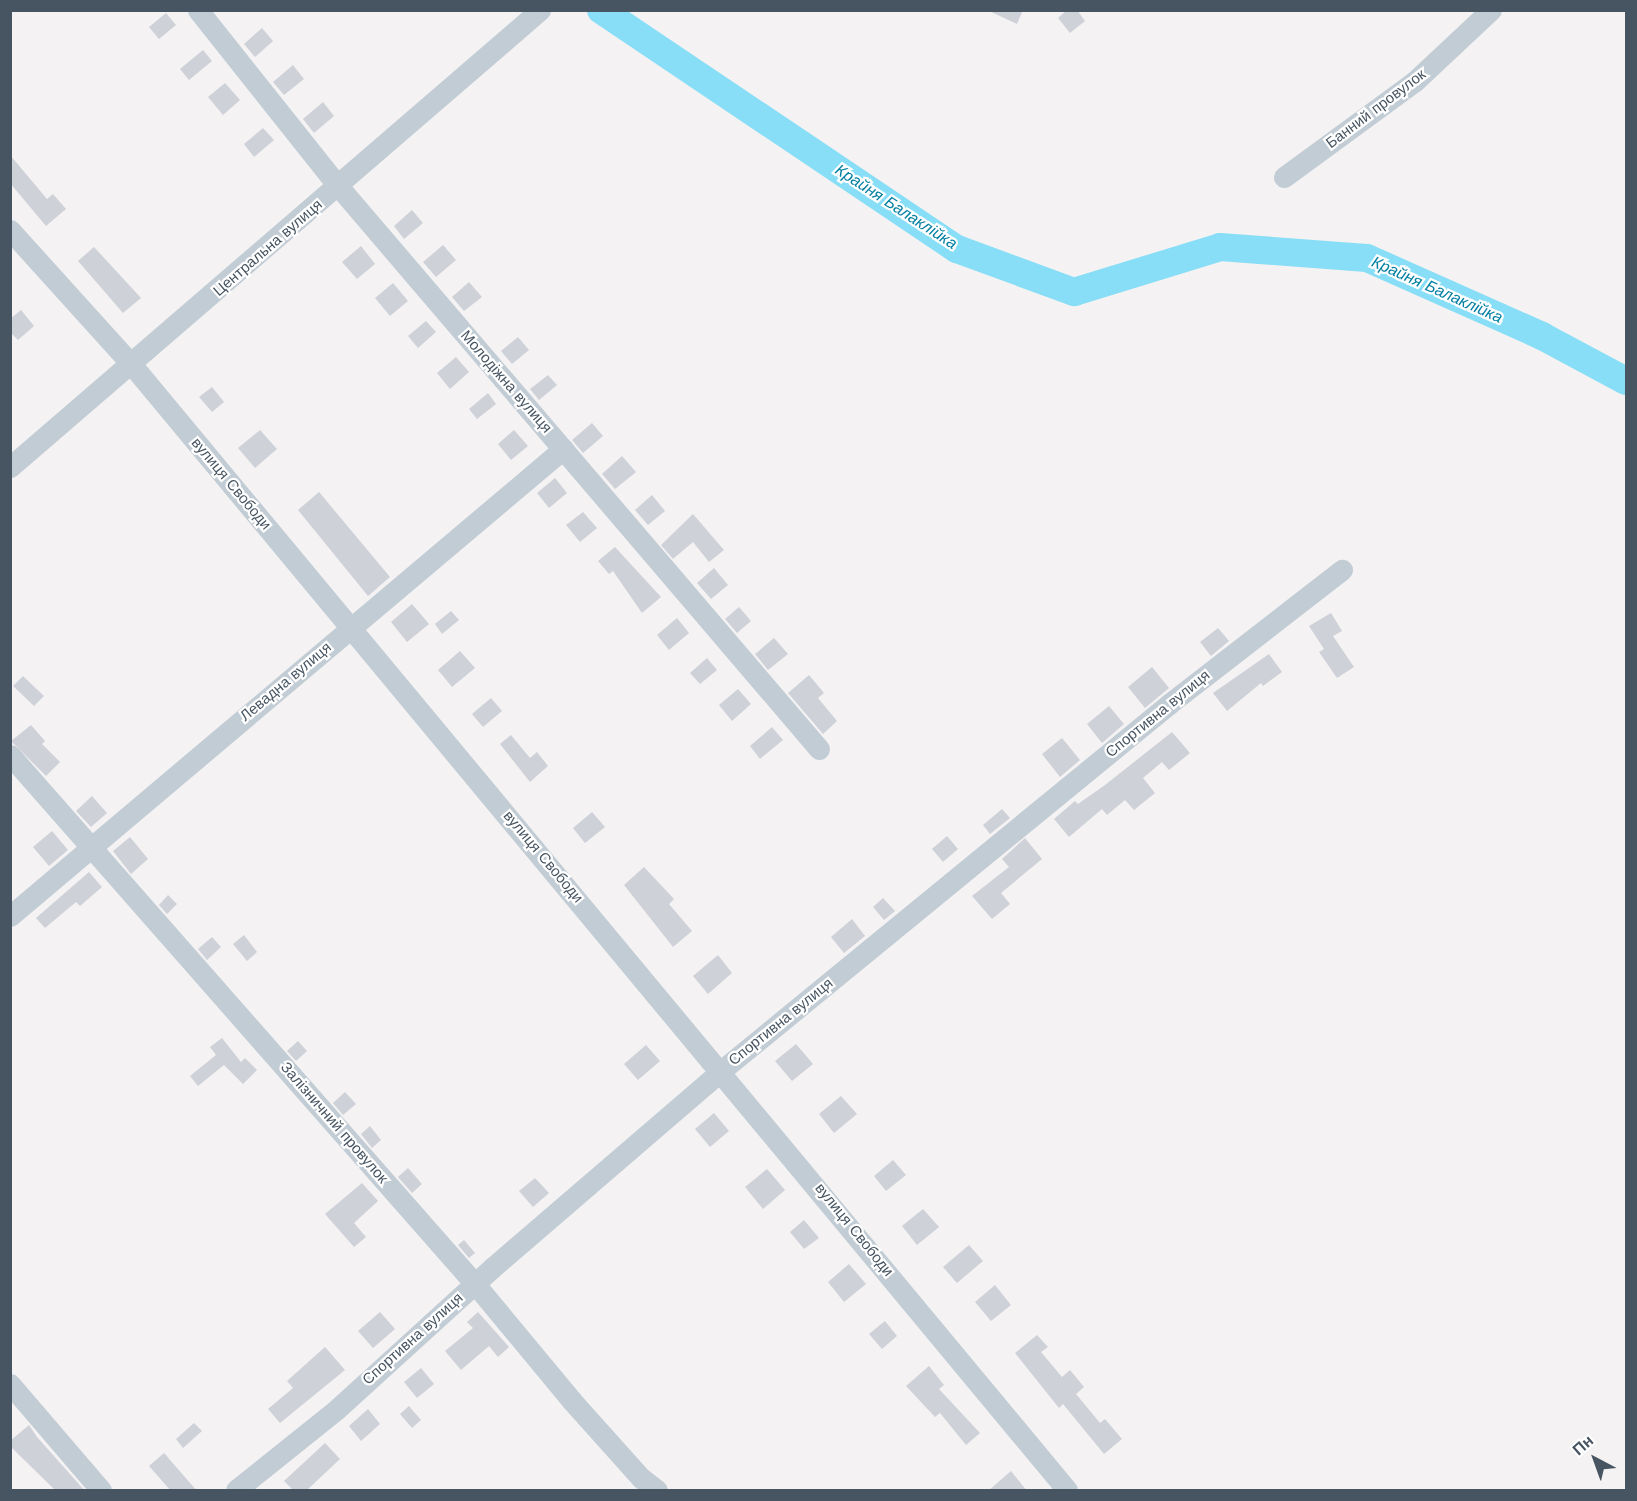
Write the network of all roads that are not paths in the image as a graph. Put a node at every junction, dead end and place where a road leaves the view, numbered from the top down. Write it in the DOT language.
graph roads {
  1 [pos="198,10"];
  2 [pos="540,10"];
  3 [pos="1491,10"];
  4 [pos="1284,177"];
  5 [pos="339,187"];
  6 [pos="10,230"];
  7 [pos="132,365"];
  8 [pos="563,449"];
  9 [pos="10,467"];
  10 [pos="1342,570"];
  11 [pos="351,627"];
  12 [pos="819,748"];
  13 [pos="10,755"];
  14 [pos="92,848"];
  15 [pos="10,916"];
  16 [pos="722,1070"];
  17 [pos="475,1284"];
  18 [pos="10,1384"];
  19 [pos="643,1487"];
  20 [pos="101,1491"];
  21 [pos="236,1491"];
  22 [pos="1067,1491"];
  1 -- 5 [label="street, Молодіжна вулиця"];
  2 -- 5 [label="street, Центральна вулиця"];
  3 -- 4 [label="street, Банний провулок"];
  5 -- 7 [label="street, Центральна вулиця"];
  5 -- 8 [label="street, Молодіжна вулиця"];
  6 -- 7 [label="street, вулиця Свободи"];
  7 -- 9 [label="street, Центральна вулиця"];
  7 -- 11 [label="street, вулиця Свободи"];
  8 -- 11 [label="street, Левадна вулиця"];
  8 -- 12 [label="street, Молодіжна вулиця"];
  10 -- 16 [label="street, Спортивна вулиця"];
  11 -- 14 [label="street, Левадна вулиця"];
  11 -- 16 [label="street, вулиця Свободи"];
  13 -- 14 [label="street, Залізничний провулок"];
  14 -- 15 [label="street, Левадна вулиця"];
  14 -- 17 [label="street, Залізничний провулок"];
  16 -- 17 [label="street, Спортивна вулиця"];
  16 -- 22 [label="street, вулиця Свободи"];
  17 -- 19 [label="street, Залізничний провулок"];
  17 -- 21 [label="street, Спортивна вулиця"];
  18 -- 20 [label="street"];
}
